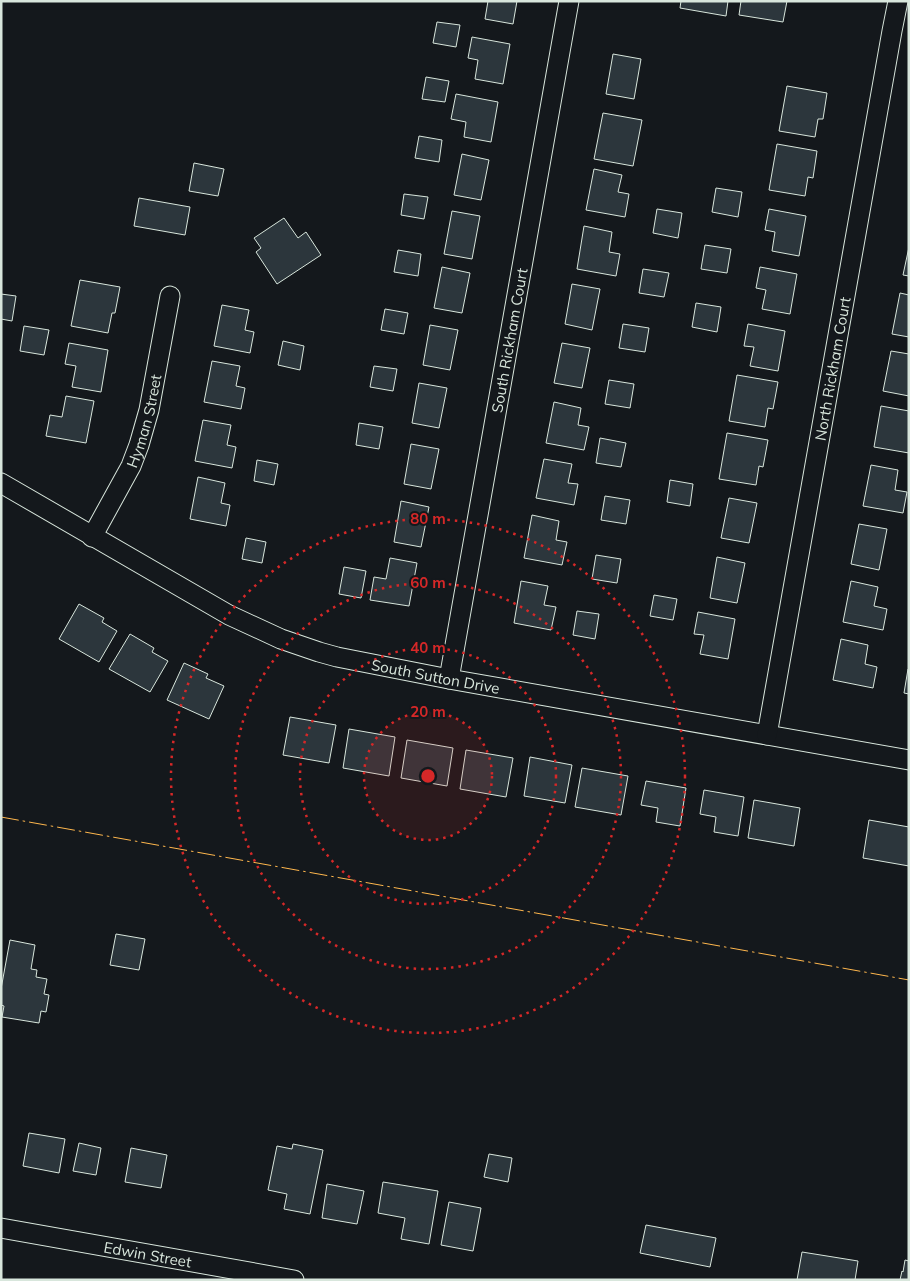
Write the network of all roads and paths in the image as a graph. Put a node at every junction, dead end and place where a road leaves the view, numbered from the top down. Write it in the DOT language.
graph roads {
  1 [pos="569,1"];
  2 [pos="898,1"];
  3 [pos="170,296"];
  4 [pos="1,483"];
  5 [pos="92,537"];
  6 [pos="449,679"];
  7 [pos="767,735"];
  8 [pos="909,760"];
  9 [pos="1,1228"];
  10 [pos="294,1280"];
  1 -- 6 [label="street, South Rickham Court"];
  2 -- 7 [label="street, North Rickham Court"];
  3 -- 5 [label="street, Hyman Street"];
  4 -- 5 [label="street, South Sutton Drive"];
  5 -- 6 [label="street, South Sutton Drive"];
  6 -- 7 [label="street, South Sutton Drive"];
  7 -- 8 [label="street, South Sutton Drive"];
  9 -- 10 [label="street, Edwin Street"];
}
